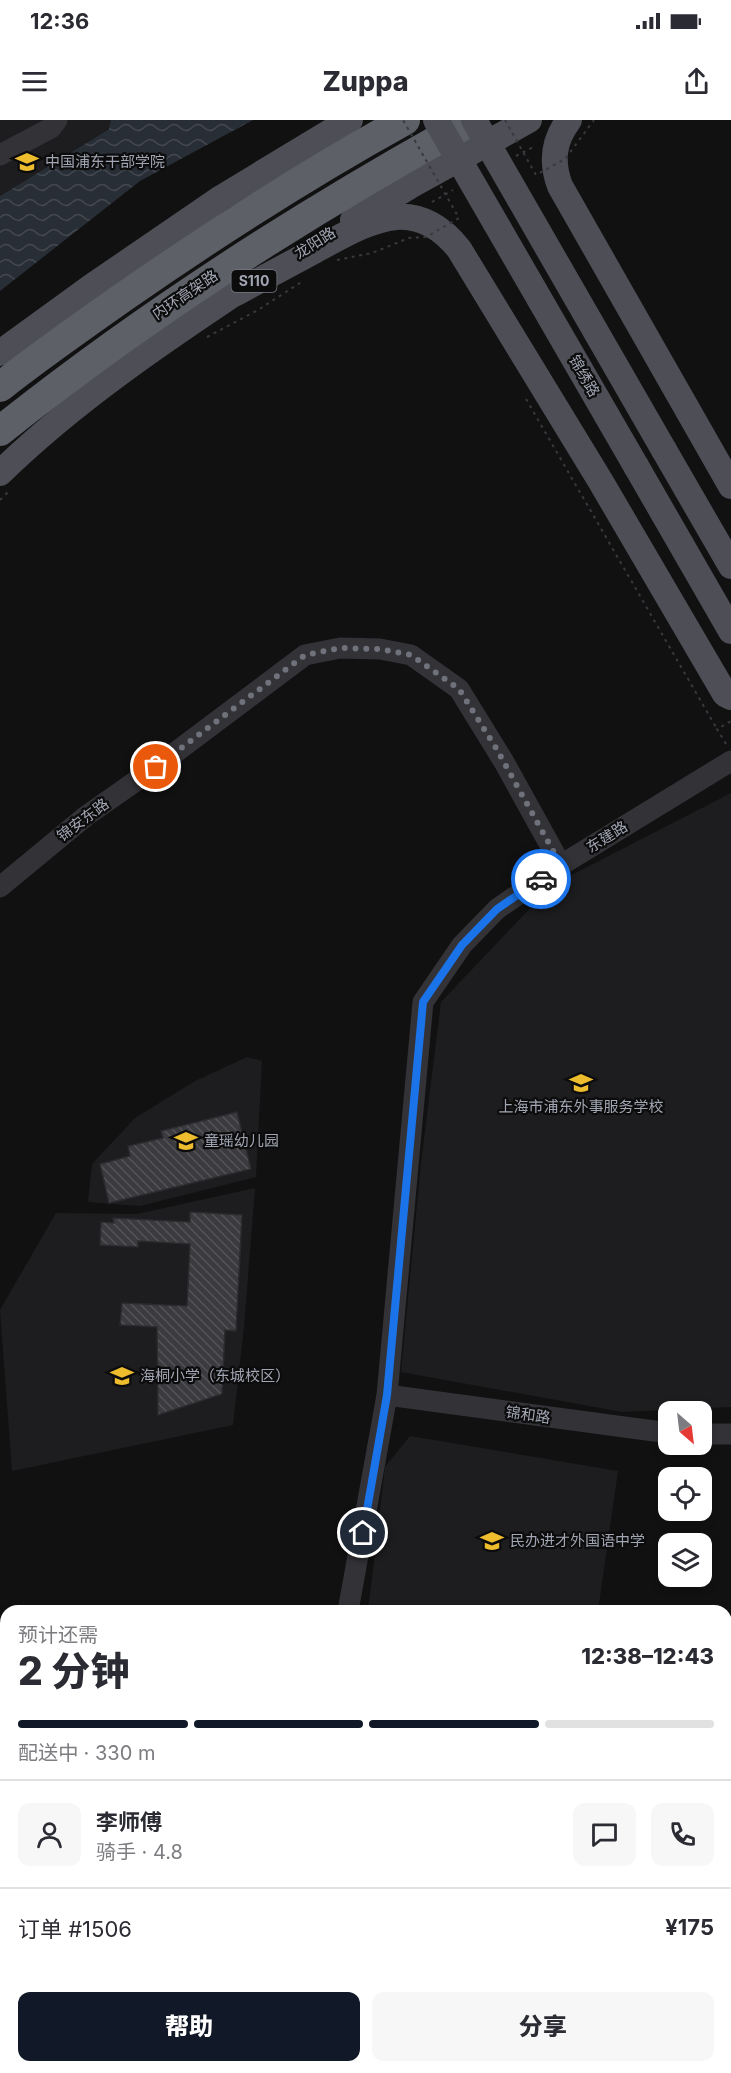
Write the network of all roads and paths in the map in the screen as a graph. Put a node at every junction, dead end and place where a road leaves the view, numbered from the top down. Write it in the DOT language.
graph roads {
  1 [pos="57,120"];
  2 [pos="350,120"];
  3 [pos="404,120"];
  4 [pos="436,120"];
  5 [pos="473,120"];
  6 [pos="505,120"];
  7 [pos="529,120"];
  8 [pos="594,120"];
  9 [pos="564,127"];
  10 [pos="0,155"];
  11 [pos="512,159"];
  12 [pos="453,191"];
  13 [pos="417,227"];
  14 [pos="430,241"];
  15 [pos="345,255"];
  16 [pos="308,278"];
  17 [pos="236,293"];
  18 [pos="206,338"];
  19 [pos="0,353"];
  20 [pos="0,387"];
  21 [pos="522,393"];
  22 [pos="0,431"];
  23 [pos="8,479"];
  24 [pos="731,486"];
  25 [pos="0,500"];
  26 [pos="731,566"];
  27 [pos="731,631"];
  28 [pos="731,697"];
  29 [pos="731,721"];
  30 [pos="717,729"];
  31 [pos="729,753"];
  32 [pos="561,865"];
  33 [pos="0,887"];
  34 [pos="387,1395"];
  35 [pos="658,1432"];
  36 [pos="712,1434"];
  37 [pos="731,1434"];
  38 [pos="349,1605"];
  1 -- 10 [label="street"];
  2 -- 19 [label="main road"];
  3 -- 13 [label="path, bridge"];
  3 -- 20 [label="highway"];
  4 -- 27 [label="main road, 锦绣路, bridge"];
  5 -- 22 [label="highway, 内环高架路"];
  5 -- 26 [label="main road, bridge"];
  6 -- 8 [label="path, bridge"];
  7 -- 17 [label="main road, 龙阳路 / S110"];
  9 -- 11 [label="path"];
  9 -- 24 [label="main road"];
  12 -- 13 [label="path"];
  13 -- 14 [label="path"];
  13 -- 15 [label="path, bridge"];
  13 -- 17 [label="main road"];
  13 -- 28 [label="main road"];
  16 -- 18 [label="path"];
  17 -- 23 [label="main road, 龙阳路 / S110"];
  21 -- 30 [label="path"];
  23 -- 25 [label="path"];
  29 -- 30 [label="path"];
  30 -- 31 [label="path"];
  31 -- 32 [label="street, 东建路"];
  32 -- 33 [label="street, 锦安东路"];
  32 -- 34 [label="street, 东建路"];
  34 -- 35 [label="street, 锦和路"];
  34 -- 38 [label="street, 东建路"];
  36 -- 37 [label="street"];
}
